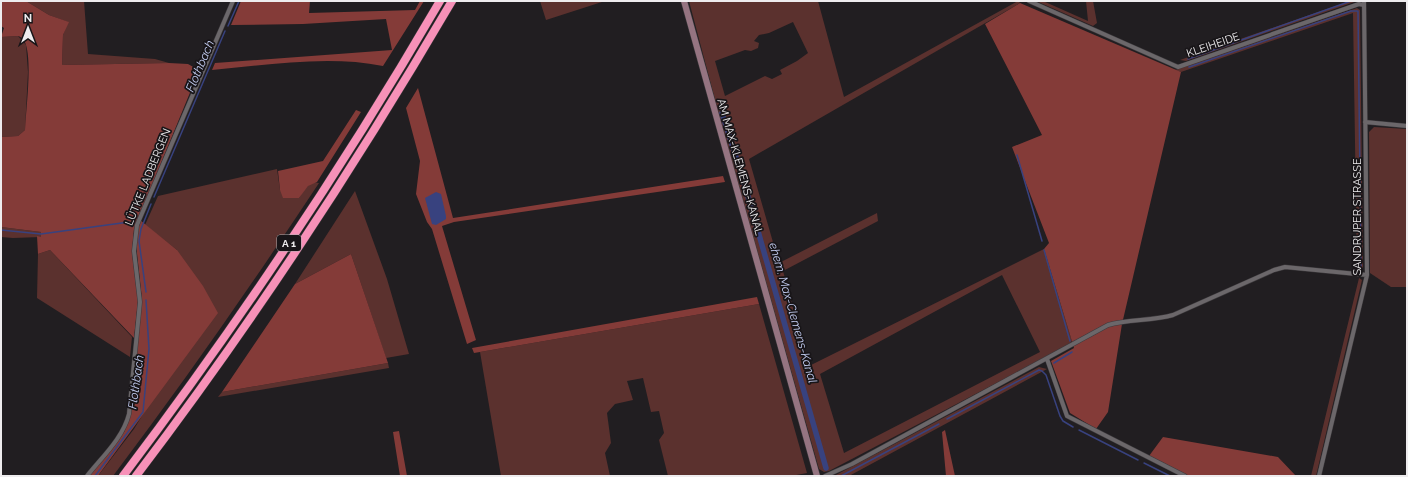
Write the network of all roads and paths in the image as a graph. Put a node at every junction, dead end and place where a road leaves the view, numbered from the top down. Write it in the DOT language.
graph roads {
  1 [pos="233,1"];
  2 [pos="440,1"];
  3 [pos="452,1"];
  4 [pos="684,1"];
  5 [pos="1029,1"];
  6 [pos="1364,3"];
  7 [pos="1365,122"];
  8 [pos="1407,126"];
  9 [pos="1367,275"];
  10 [pos="1047,359"];
  11 [pos="87,476"];
  12 [pos="123,476"];
  13 [pos="136,476"];
  14 [pos="817,476"];
  15 [pos="825,476"];
  16 [pos="1185,476"];
  17 [pos="1319,476"];
  1 -- 11 [label="street, LÜTKE LADBERGEN"];
  2 -- 12 [label="highway, A 1"];
  3 -- 13 [label="highway, A 1"];
  4 -- 14 [label="main road, AM MAX-KLEMENS-KANAL"];
  5 -- 6 [label="street, KLEIHEIDE"];
  6 -- 7 [label="street, SANDRUPER STRASSE"];
  7 -- 8 [label="street"];
  7 -- 9 [label="street, SANDRUPER STRASSE"];
  9 -- 10 [label="street"];
  9 -- 17 [label="street, SANDRUPER STRASSE"];
  10 -- 15 [label="street"];
  10 -- 16 [label="street"];
}
